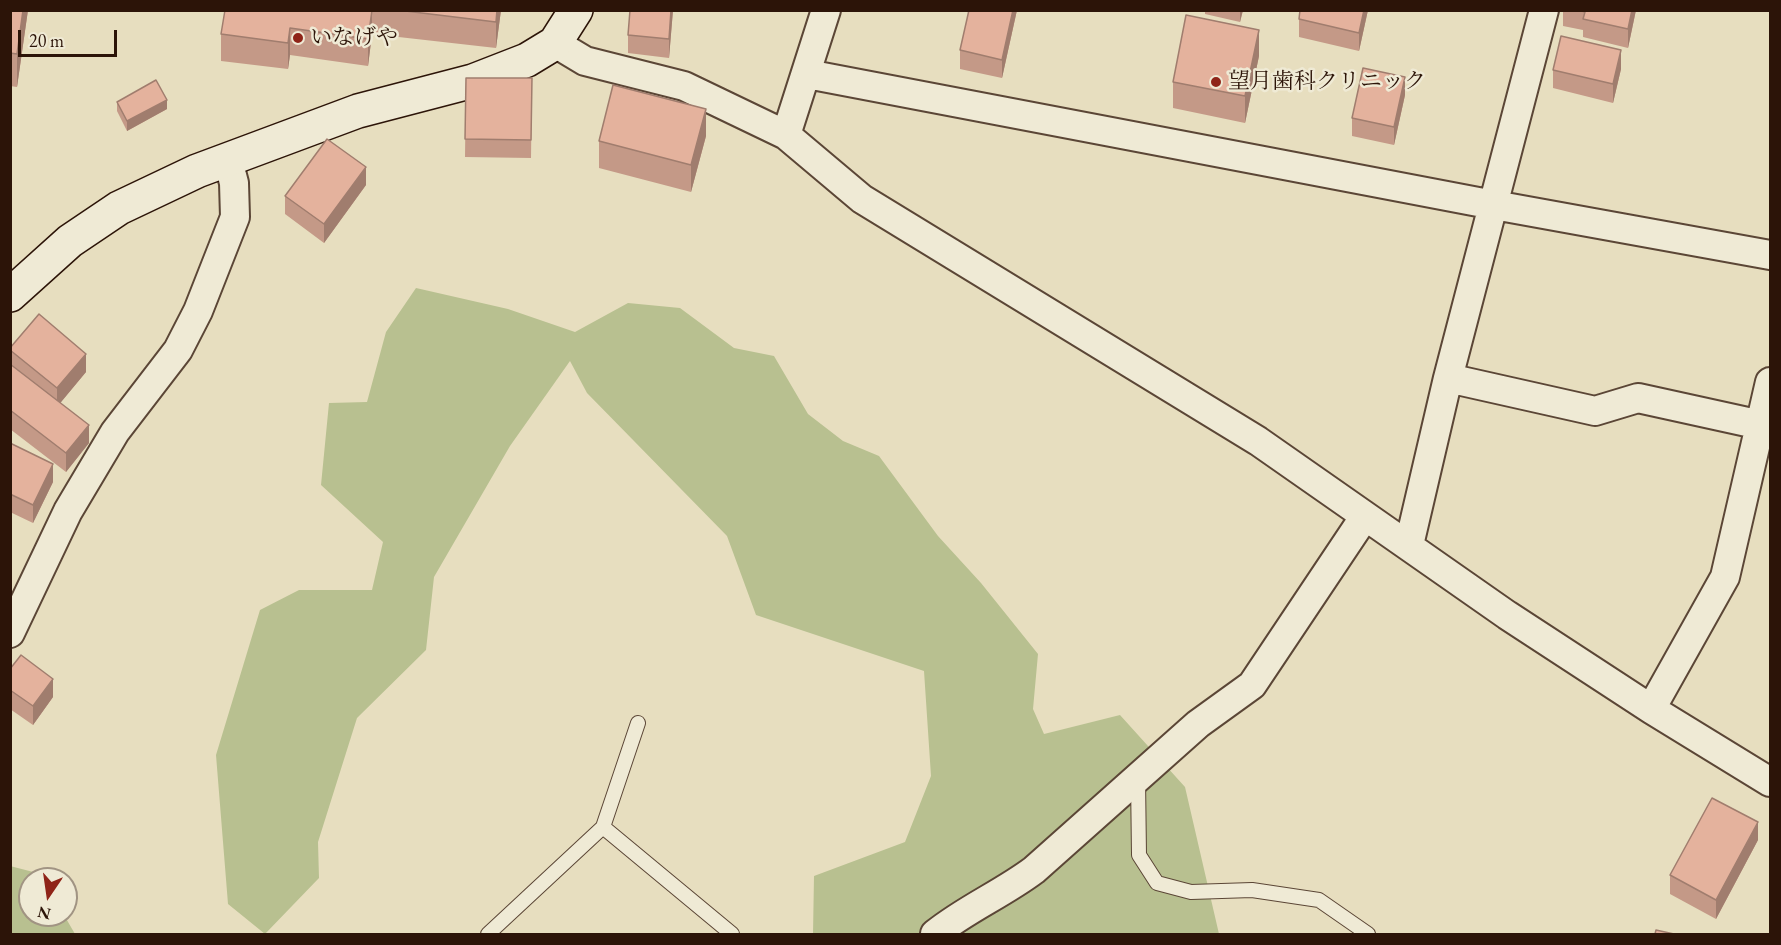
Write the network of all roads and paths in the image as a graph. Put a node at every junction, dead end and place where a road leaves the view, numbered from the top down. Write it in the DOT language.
graph roads {
  1 [pos="576,10"];
  2 [pos="826,10"];
  3 [pos="1544,10"];
  4 [pos="555,44"];
  5 [pos="807,74"];
  6 [pos="786,135"];
  7 [pos="228,160"];
  8 [pos="1494,205"];
  9 [pos="1770,255"];
  10 [pos="10,295"];
  11 [pos="1448,378"];
  12 [pos="1770,382"];
  13 [pos="1766,426"];
  14 [pos="1365,516"];
  15 [pos="1409,545"];
  16 [pos="10,633"];
  17 [pos="1651,709"];
  18 [pos="638,723"];
  19 [pos="1138,779"];
  20 [pos="1770,782"];
  21 [pos="603,827"];
  22 [pos="488,934"];
  23 [pos="732,934"];
  24 [pos="935,934"];
  25 [pos="1368,934"];
  1 -- 4 [label="street"];
  2 -- 5 [label="street"];
  3 -- 8 [label="street"];
  4 -- 6 [label="street"];
  4 -- 7 [label="street"];
  5 -- 6 [label="street"];
  5 -- 8 [label="street"];
  6 -- 14 [label="street"];
  7 -- 10 [label="street"];
  7 -- 16 [label="street"];
  8 -- 9 [label="street"];
  8 -- 11 [label="street"];
  11 -- 13 [label="street"];
  11 -- 15 [label="street"];
  12 -- 13 [label="street"];
  13 -- 17 [label="street"];
  14 -- 15 [label="street"];
  14 -- 19 [label="street"];
  15 -- 17 [label="street"];
  17 -- 20 [label="street"];
  18 -- 21 [label="lane"];
  19 -- 24 [label="street"];
  19 -- 25 [label="lane"];
  21 -- 22 [label="lane"];
  21 -- 23 [label="lane"];
}
